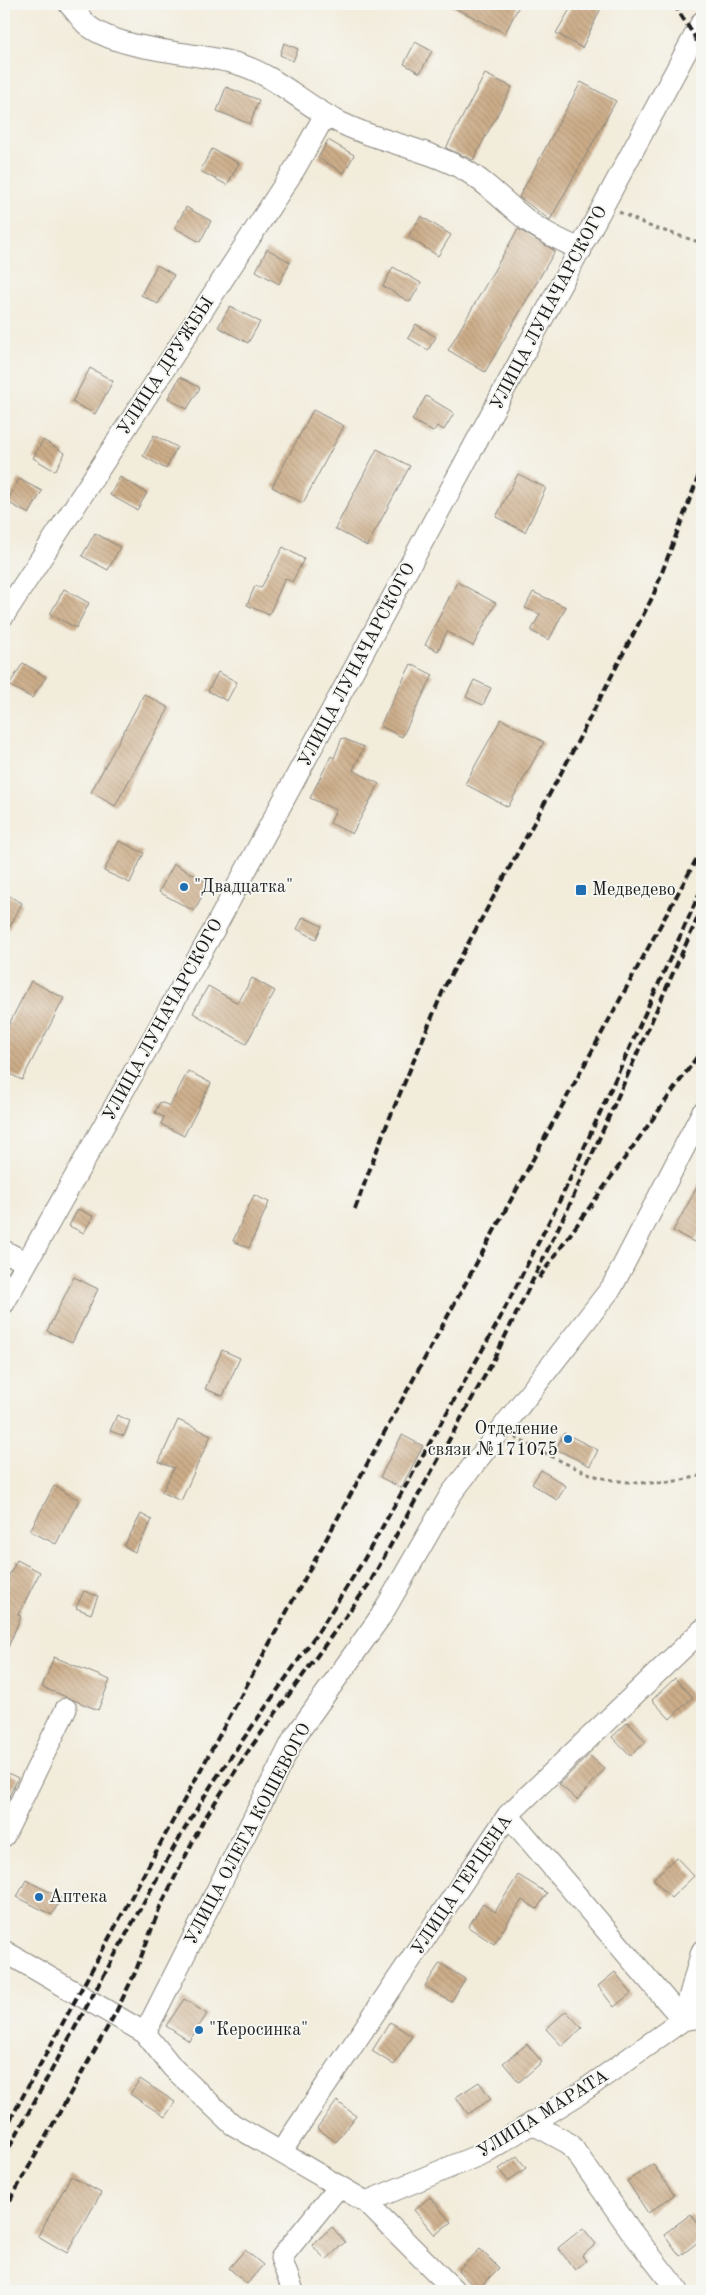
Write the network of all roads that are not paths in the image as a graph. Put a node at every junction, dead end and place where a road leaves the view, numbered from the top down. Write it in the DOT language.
graph roads {
  1 [pos="69,4"];
  2 [pos="702,22"];
  3 [pos="325,115"];
  4 [pos="581,250"];
  5 [pos="4,615"];
  6 [pos="702,1114"];
  7 [pos="4,1251"];
  8 [pos="25,1262"];
  9 [pos="4,1303"];
  10 [pos="702,1630"];
  11 [pos="66,1709"];
  12 [pos="508,1815"];
  13 [pos="4,1836"];
  14 [pos="4,1951"];
  15 [pos="702,1951"];
  16 [pos="693,2019"];
  17 [pos="145,2033"];
  18 [pos="533,2124"];
  19 [pos="281,2152"];
  20 [pos="339,2186"];
  21 [pos="366,2202"];
  22 [pos="293,2291"];
  23 [pos="454,2291"];
  24 [pos="678,2291"];
  1 -- 3 [label="street"];
  2 -- 4 [label="street, УЛИЦА ЛУНАЧАРСКОГО"];
  3 -- 4 [label="street"];
  3 -- 5 [label="street, УЛИЦА ДРУЖБЫ"];
  4 -- 8 [label="street, УЛИЦА ЛУНАЧАРСКОГО"];
  6 -- 17 [label="street, УЛИЦА ОЛЕГА КОШЕВОГО"];
  7 -- 8 [label="street"];
  8 -- 9 [label="street, УЛИЦА ЛУНАЧАРСКОГО"];
  10 -- 12 [label="street, УЛИЦА ГЕРЦЕНА"];
  11 -- 13 [label="street"];
  12 -- 16 [label="street"];
  12 -- 19 [label="street, УЛИЦА ГЕРЦЕНА"];
  14 -- 17 [label="street"];
  15 -- 16 [label="street"];
  16 -- 18 [label="street, УЛИЦА МАРАТА"];
  17 -- 19 [label="street"];
  18 -- 21 [label="street, УЛИЦА МАРАТА"];
  18 -- 24 [label="street"];
  19 -- 20 [label="street"];
  20 -- 21 [label="street"];
  20 -- 22 [label="street"];
  21 -- 23 [label="street"];
}
